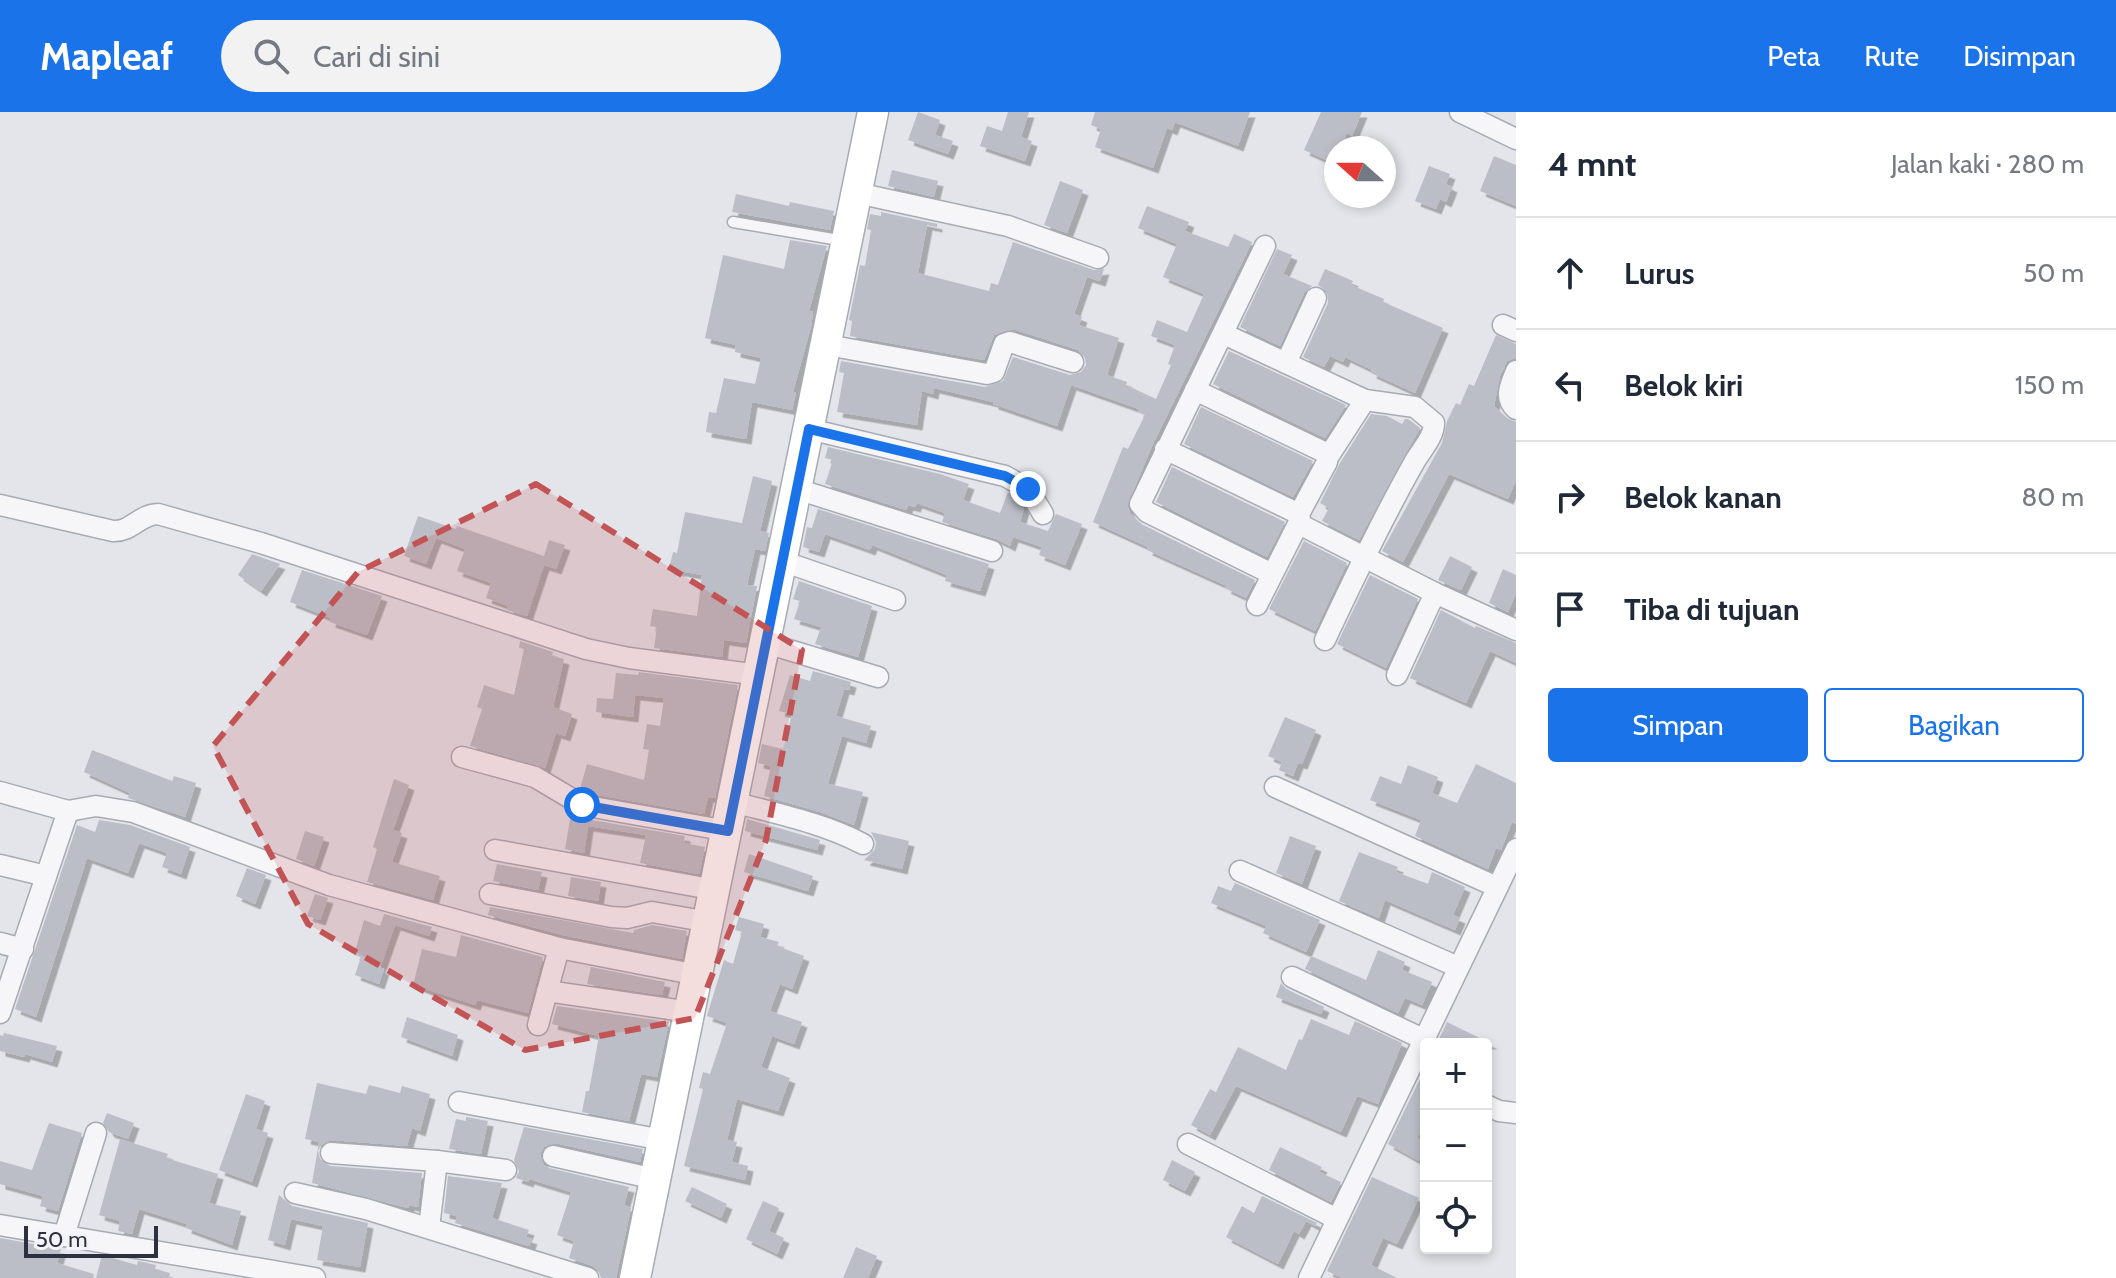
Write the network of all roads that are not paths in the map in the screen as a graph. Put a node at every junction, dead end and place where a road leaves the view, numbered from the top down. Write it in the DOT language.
graph roads {
  1 [pos="873,112"];
  2 [pos="1460,112"];
  3 [pos="1516,139"];
  4 [pos="857,193"];
  5 [pos="733,222"];
  6 [pos="847,241"];
  7 [pos="1265,246"];
  8 [pos="1098,258"];
  9 [pos="1316,298"];
  10 [pos="1224,334"];
  11 [pos="827,345"];
  12 [pos="1073,362"];
  13 [pos="1286,363"];
  14 [pos="1516,371"];
  15 [pos="1195,390"];
  16 [pos="1365,400"];
  17 [pos="1516,409"];
  18 [pos="809,429"];
  19 [pos="1165,449"];
  20 [pos="1328,457"];
  21 [pos="797,489"];
  22 [pos="0,505"];
  23 [pos="1043,514"];
  24 [pos="1299,518"];
  25 [pos="992,551"];
  26 [pos="1364,558"];
  27 [pos="782,561"];
  28 [pos="1272,574"];
  29 [pos="1435,593"];
  30 [pos="895,600"];
  31 [pos="1257,605"];
  32 [pos="1516,630"];
  33 [pos="1325,640"];
  34 [pos="766,643"];
  35 [pos="759,675"];
  36 [pos="1397,675"];
  37 [pos="878,677"];
  38 [pos="462,757"];
  39 [pos="1275,787"];
  40 [pos="0,792"];
  41 [pos="68,811"];
  42 [pos="730,817"];
  43 [pos="863,844"];
  44 [pos="1516,849"];
  45 [pos="495,850"];
  46 [pos="0,865"];
  47 [pos="1240,871"];
  48 [pos="46,876"];
  49 [pos="1506,878"];
  50 [pos="716,890"];
  51 [pos="490,894"];
  52 [pos="709,922"];
  53 [pos="0,943"];
  54 [pos="559,948"];
  55 [pos="23,949"];
  56 [pos="1458,967"];
  57 [pos="698,975"];
  58 [pos="1292,977"];
  59 [pos="547,991"];
  60 [pos="690,1012"];
  61 [pos="0,1013"];
  62 [pos="538,1025"];
  63 [pos="1421,1038"];
  64 [pos="1423,1038"];
  65 [pos="1418,1070"];
  66 [pos="459,1102"];
  67 [pos="1492,1108"];
  68 [pos="1516,1113"];
  69 [pos="96,1133"];
  70 [pos="663,1140"];
  71 [pos="1188,1144"];
  72 [pos="331,1153"];
  73 [pos="553,1156"];
  74 [pos="437,1161"];
  75 [pos="506,1170"];
  76 [pos="655,1179"];
  77 [pos="295,1193"];
  78 [pos="1337,1219"];
  79 [pos="0,1225"];
  80 [pos="429,1228"];
  81 [pos="64,1236"];
  82 [pos="1315,1276"];
  83 [pos="315,1278"];
  84 [pos="588,1278"];
  85 [pos="635,1278"];
  1 -- 4 [label="street"];
  2 -- 3 [label="street"];
  4 -- 6 [label="street"];
  4 -- 8 [label="street"];
  5 -- 6 [label="lane"];
  6 -- 11 [label="street"];
  7 -- 10 [label="street"];
  9 -- 13 [label="street"];
  10 -- 13 [label="street"];
  10 -- 15 [label="street"];
  11 -- 12 [label="street"];
  11 -- 18 [label="street"];
  13 -- 16 [label="street"];
  14 -- 17 [label="street"];
  15 -- 19 [label="street"];
  15 -- 20 [label="street"];
  16 -- 20 [label="street"];
  16 -- 26 [label="street"];
  18 -- 21 [label="street"];
  18 -- 23 [label="street"];
  19 -- 24 [label="street"];
  19 -- 28 [label="street"];
  20 -- 24 [label="street"];
  21 -- 25 [label="street"];
  21 -- 27 [label="street"];
  22 -- 35 [label="street"];
  24 -- 26 [label="street"];
  24 -- 28 [label="street"];
  26 -- 29 [label="street"];
  26 -- 33 [label="street"];
  27 -- 30 [label="street"];
  27 -- 34 [label="street"];
  28 -- 31 [label="street"];
  29 -- 32 [label="street"];
  29 -- 36 [label="street"];
  34 -- 35 [label="street"];
  34 -- 37 [label="street"];
  35 -- 42 [label="street"];
  38 -- 42 [label="street"];
  39 -- 49 [label="street"];
  40 -- 41 [label="street"];
  41 -- 48 [label="street"];
  41 -- 54 [label="street"];
  42 -- 43 [label="street"];
  42 -- 50 [label="street"];
  44 -- 49 [label="street"];
  45 -- 50 [label="street"];
  46 -- 48 [label="street"];
  47 -- 56 [label="street"];
  48 -- 55 [label="street"];
  49 -- 56 [label="street"];
  50 -- 52 [label="street"];
  51 -- 52 [label="street"];
  52 -- 57 [label="street"];
  53 -- 55 [label="street"];
  54 -- 57 [label="street"];
  54 -- 59 [label="street"];
  55 -- 61 [label="street"];
  56 -- 64 [label="street"];
  57 -- 60 [label="street"];
  58 -- 63 [label="street"];
  59 -- 60 [label="street"];
  59 -- 62 [label="street"];
  60 -- 70 [label="street"];
  65 -- 78 [label="street"];
  66 -- 70 [label="street"];
  67 -- 68 [label="street"];
  69 -- 81 [label="street"];
  70 -- 76 [label="street"];
  71 -- 78 [label="street"];
  72 -- 74 [label="street"];
  73 -- 76 [label="street"];
  74 -- 75 [label="street"];
  74 -- 80 [label="street"];
  76 -- 85 [label="street"];
  77 -- 80 [label="street"];
  78 -- 82 [label="street"];
  79 -- 81 [label="street"];
  80 -- 84 [label="street"];
  81 -- 83 [label="street"];
}
